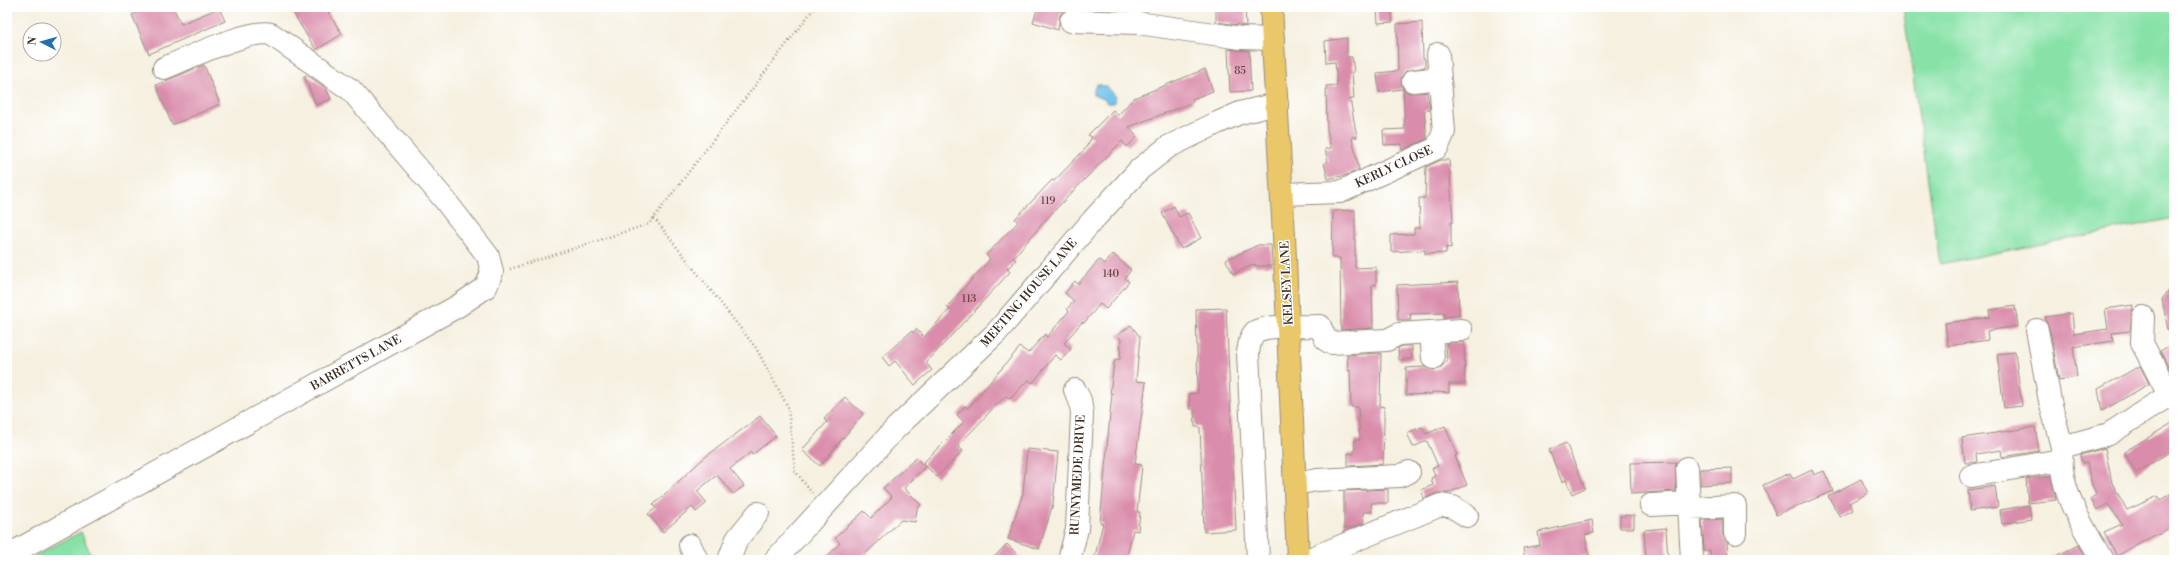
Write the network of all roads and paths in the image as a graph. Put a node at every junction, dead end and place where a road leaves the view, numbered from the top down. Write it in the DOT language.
graph roads {
  1 [pos="815,7"];
  2 [pos="1271,7"];
  3 [pos="1070,21"];
  4 [pos="1273,39"];
  5 [pos="1438,54"];
  6 [pos="164,68"];
  7 [pos="1440,78"];
  8 [pos="1413,81"];
  9 [pos="1277,104"];
  10 [pos="1282,194"];
  11 [pos="654,218"];
  12 [pos="492,272"];
  13 [pos="2143,317"];
  14 [pos="1289,328"];
  15 [pos="1461,330"];
  16 [pos="2037,330"];
  17 [pos="1431,332"];
  18 [pos="1433,358"];
  19 [pos="1075,390"];
  20 [pos="2171,394"];
  21 [pos="2062,454"];
  22 [pos="1687,468"];
  23 [pos="1409,472"];
  24 [pos="1970,476"];
  25 [pos="1295,484"];
  26 [pos="1651,505"];
  27 [pos="1689,505"];
  28 [pos="823,506"];
  29 [pos="758,513"];
  30 [pos="1467,516"];
  31 [pos="1735,534"];
  32 [pos="7,556"];
  33 [pos="729,560"];
  34 [pos="775,560"];
  35 [pos="1068,560"];
  36 [pos="1258,560"];
  37 [pos="1298,560"];
  38 [pos="1307,560"];
  39 [pos="1692,560"];
  40 [pos="2102,560"];
  1 -- 11 [label="path"];
  2 -- 4 [label="main road, KELSEY LANE"];
  3 -- 4 [label="street"];
  4 -- 9 [label="main road, KELSEY LANE"];
  5 -- 7 [label="street, KERLY CLOSE"];
  6 -- 12 [label="street"];
  7 -- 8 [label="street"];
  7 -- 10 [label="street, KERLY CLOSE"];
  9 -- 10 [label="main road, KELSEY LANE"];
  9 -- 28 [label="street, MEETING HOUSE LANE"];
  10 -- 14 [label="main road, KELSEY LANE"];
  11 -- 12 [label="path"];
  11 -- 28 [label="path"];
  12 -- 32 [label="street, BARRETTS LANE"];
  13 -- 20 [label="street"];
  14 -- 17 [label="street"];
  14 -- 25 [label="main road, KELSEY LANE"];
  14 -- 36 [label="street"];
  15 -- 17 [label="street"];
  16 -- 21 [label="street"];
  17 -- 18 [label="street"];
  19 -- 35 [label="street, RUNNYMEDE DRIVE"];
  20 -- 21 [label="street"];
  21 -- 24 [label="street"];
  21 -- 40 [label="street"];
  22 -- 27 [label="street"];
  23 -- 25 [label="street"];
  25 -- 37 [label="main road, KELSEY LANE"];
  26 -- 27 [label="street"];
  27 -- 31 [label="street"];
  27 -- 39 [label="street"];
  28 -- 34 [label="street, MEETING HOUSE LANE"];
  29 -- 33 [label="street"];
  30 -- 38 [label="street"];
}
